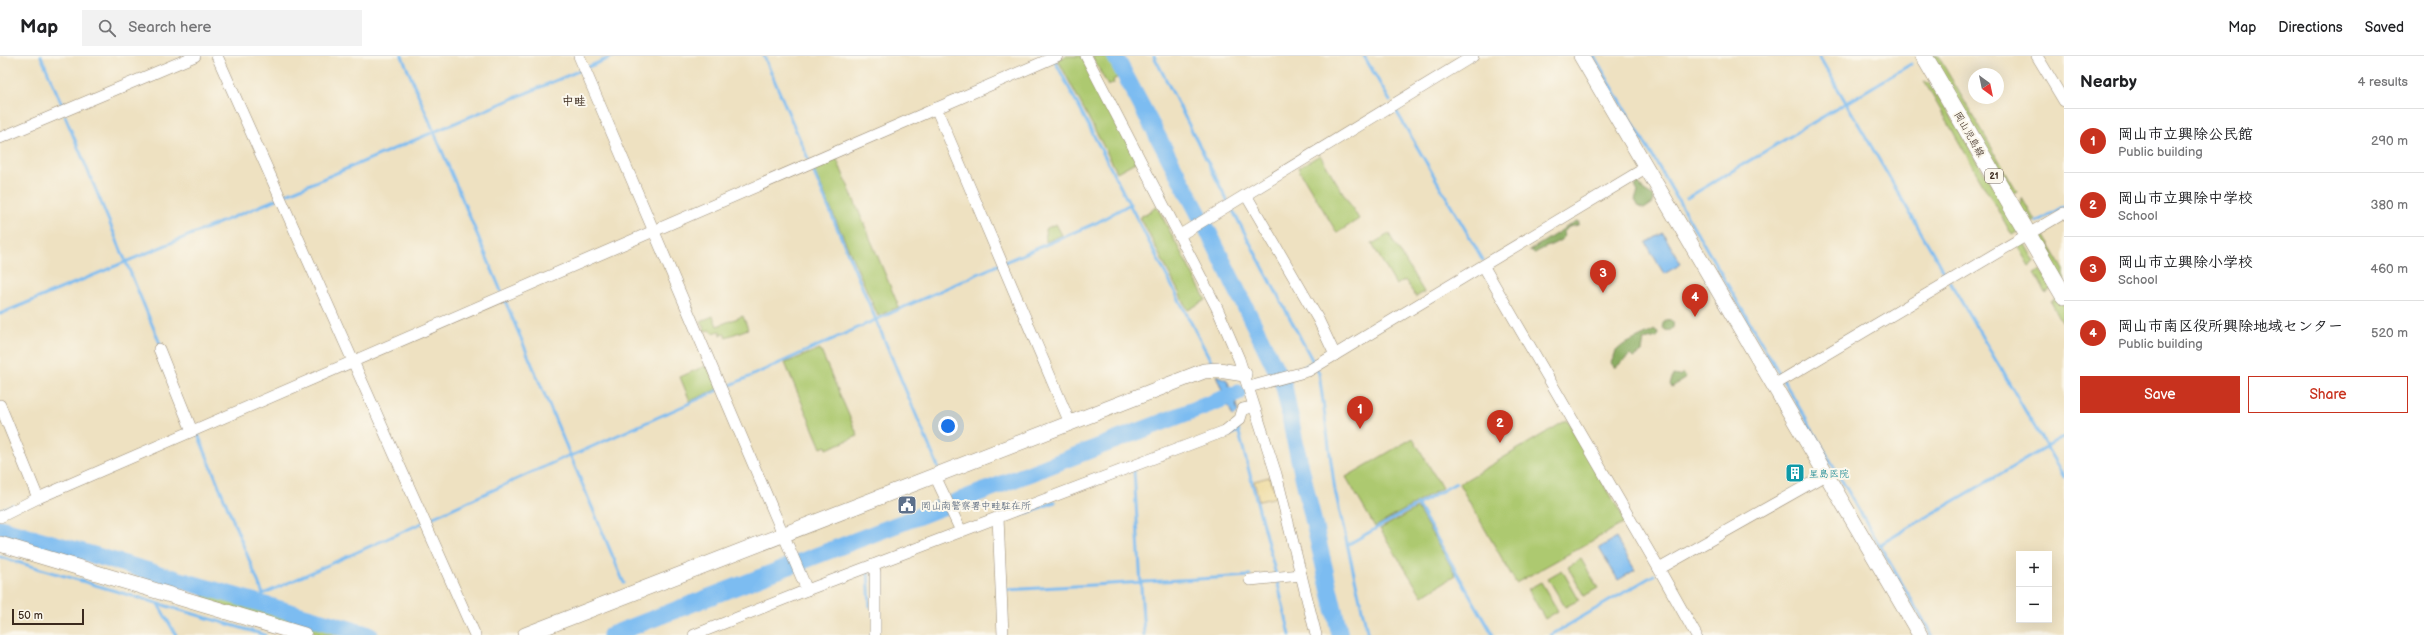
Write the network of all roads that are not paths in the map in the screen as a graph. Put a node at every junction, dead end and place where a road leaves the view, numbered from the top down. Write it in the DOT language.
graph roads {
  1 [pos="195,56"];
  2 [pos="217,56"];
  3 [pos="1086,56"];
  4 [pos="1472,56"];
  5 [pos="1924,56"];
  6 [pos="2038,56"];
  7 [pos="1054,57"];
  8 [pos="1584,57"];
  9 [pos="582,64"];
  10 [pos="2064,101"];
  11 [pos="936,108"];
  12 [pos="0,138"];
  13 [pos="1647,167"];
  14 [pos="1246,195"];
  15 [pos="2064,213"];
  16 [pos="654,229"];
  17 [pos="2028,234"];
  18 [pos="1180,235"];
  19 [pos="1484,267"];
  20 [pos="2064,296"];
  21 [pos="159,349"];
  22 [pos="1334,351"];
  23 [pos="353,359"];
  24 [pos="1246,381"];
  25 [pos="1780,381"];
  26 [pos="0,405"];
  27 [pos="1254,407"];
  28 [pos="1070,423"];
  29 [pos="191,428"];
  30 [pos="1827,474"];
  31 [pos="935,476"];
  32 [pos="38,498"];
  33 [pos="0,517"];
  34 [pos="998,522"];
  35 [pos="961,531"];
  36 [pos="783,535"];
  37 [pos="0,544"];
  38 [pos="874,568"];
  39 [pos="1659,568"];
  40 [pos="1301,575"];
  41 [pos="1250,580"];
  42 [pos="807,590"];
  43 [pos="304,635"];
  44 [pos="476,635"];
  45 [pos="525,635"];
  46 [pos="694,635"];
  47 [pos="875,635"];
  48 [pos="1003,635"];
  49 [pos="1316,635"];
  50 [pos="1696,635"];
  51 [pos="1919,635"];
  1 -- 12 [label="street"];
  2 -- 23 [label="street"];
  3 -- 18 [label="street"];
  4 -- 14 [label="street"];
  5 -- 17 [label="main road, 岡山児島線 / 21"];
  6 -- 10 [label="street"];
  7 -- 11 [label="street"];
  8 -- 13 [label="street"];
  9 -- 16 [label="street"];
  11 -- 16 [label="street"];
  11 -- 28 [label="street"];
  13 -- 19 [label="street"];
  13 -- 25 [label="street"];
  14 -- 18 [label="street"];
  14 -- 22 [label="street"];
  15 -- 17 [label="street"];
  16 -- 23 [label="street"];
  16 -- 36 [label="street"];
  17 -- 20 [label="main road, 岡山児島線 / 21"];
  17 -- 25 [label="street"];
  18 -- 24 [label="street"];
  19 -- 22 [label="street"];
  19 -- 39 [label="street"];
  21 -- 29 [label="street"];
  22 -- 24 [label="street"];
  23 -- 29 [label="street"];
  23 -- 44 [label="street"];
  24 -- 27 [label="street"];
  24 -- 28 [label="street"];
  25 -- 30 [label="street"];
  26 -- 32 [label="street"];
  27 -- 34 [label="street"];
  27 -- 40 [label="street"];
  28 -- 31 [label="street"];
  29 -- 32 [label="street"];
  30 -- 39 [label="street"];
  30 -- 51 [label="street"];
  31 -- 35 [label="street"];
  31 -- 36 [label="street"];
  32 -- 33 [label="street"];
  34 -- 35 [label="street"];
  34 -- 48 [label="street"];
  35 -- 38 [label="street"];
  36 -- 42 [label="street"];
  36 -- 45 [label="street"];
  37 -- 43 [label="street"];
  38 -- 42 [label="street"];
  38 -- 47 [label="street"];
  39 -- 50 [label="street"];
  40 -- 41 [label="street"];
  40 -- 49 [label="street"];
  42 -- 46 [label="street"];
}
